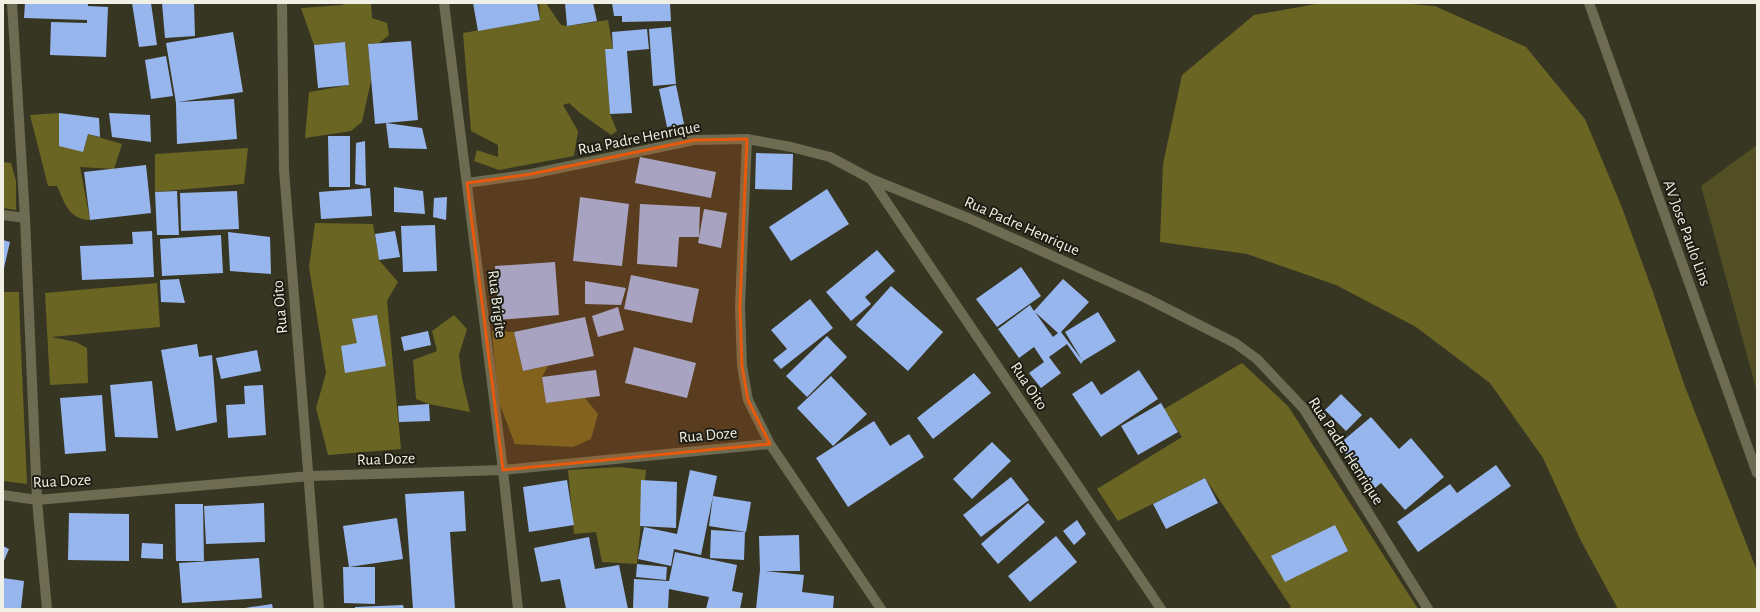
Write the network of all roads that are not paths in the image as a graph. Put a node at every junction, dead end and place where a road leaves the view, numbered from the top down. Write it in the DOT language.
graph roads {
  1 [pos="12,3"];
  2 [pos="282,3"];
  3 [pos="444,3"];
  4 [pos="1589,3"];
  5 [pos="747,139"];
  6 [pos="871,179"];
  7 [pos="467,183"];
  8 [pos="3,215"];
  9 [pos="25,218"];
  10 [pos="770,444"];
  11 [pos="503,470"];
  12 [pos="1757,472"];
  13 [pos="310,476"];
  14 [pos="3,494"];
  15 [pos="38,500"];
  16 [pos="47,609"];
  17 [pos="319,609"];
  18 [pos="518,609"];
  19 [pos="881,609"];
  20 [pos="1161,609"];
  21 [pos="1428,609"];
  1 -- 9 [label="street"];
  2 -- 13 [label="street, Rua Oito"];
  3 -- 7 [label="street, Rua Brigite"];
  4 -- 12 [label="street, AV Jose Paulo Lins"];
  5 -- 6 [label="street, Rua Padre Henrique"];
  5 -- 7 [label="street, Rua Padre Henrique"];
  5 -- 10 [label="street"];
  6 -- 20 [label="street, Rua Oito"];
  6 -- 21 [label="street, Rua Padre Henrique"];
  7 -- 11 [label="street, Rua Brigite"];
  8 -- 9 [label="street"];
  9 -- 15 [label="street"];
  10 -- 11 [label="street, Rua Doze"];
  10 -- 19 [label="street"];
  11 -- 13 [label="street, Rua Doze"];
  11 -- 18 [label="street, Rua Brigite"];
  13 -- 15 [label="street, Rua Doze"];
  13 -- 17 [label="street, Rua Oito"];
  14 -- 15 [label="street, Rua Doze"];
  15 -- 16 [label="street"];
}
